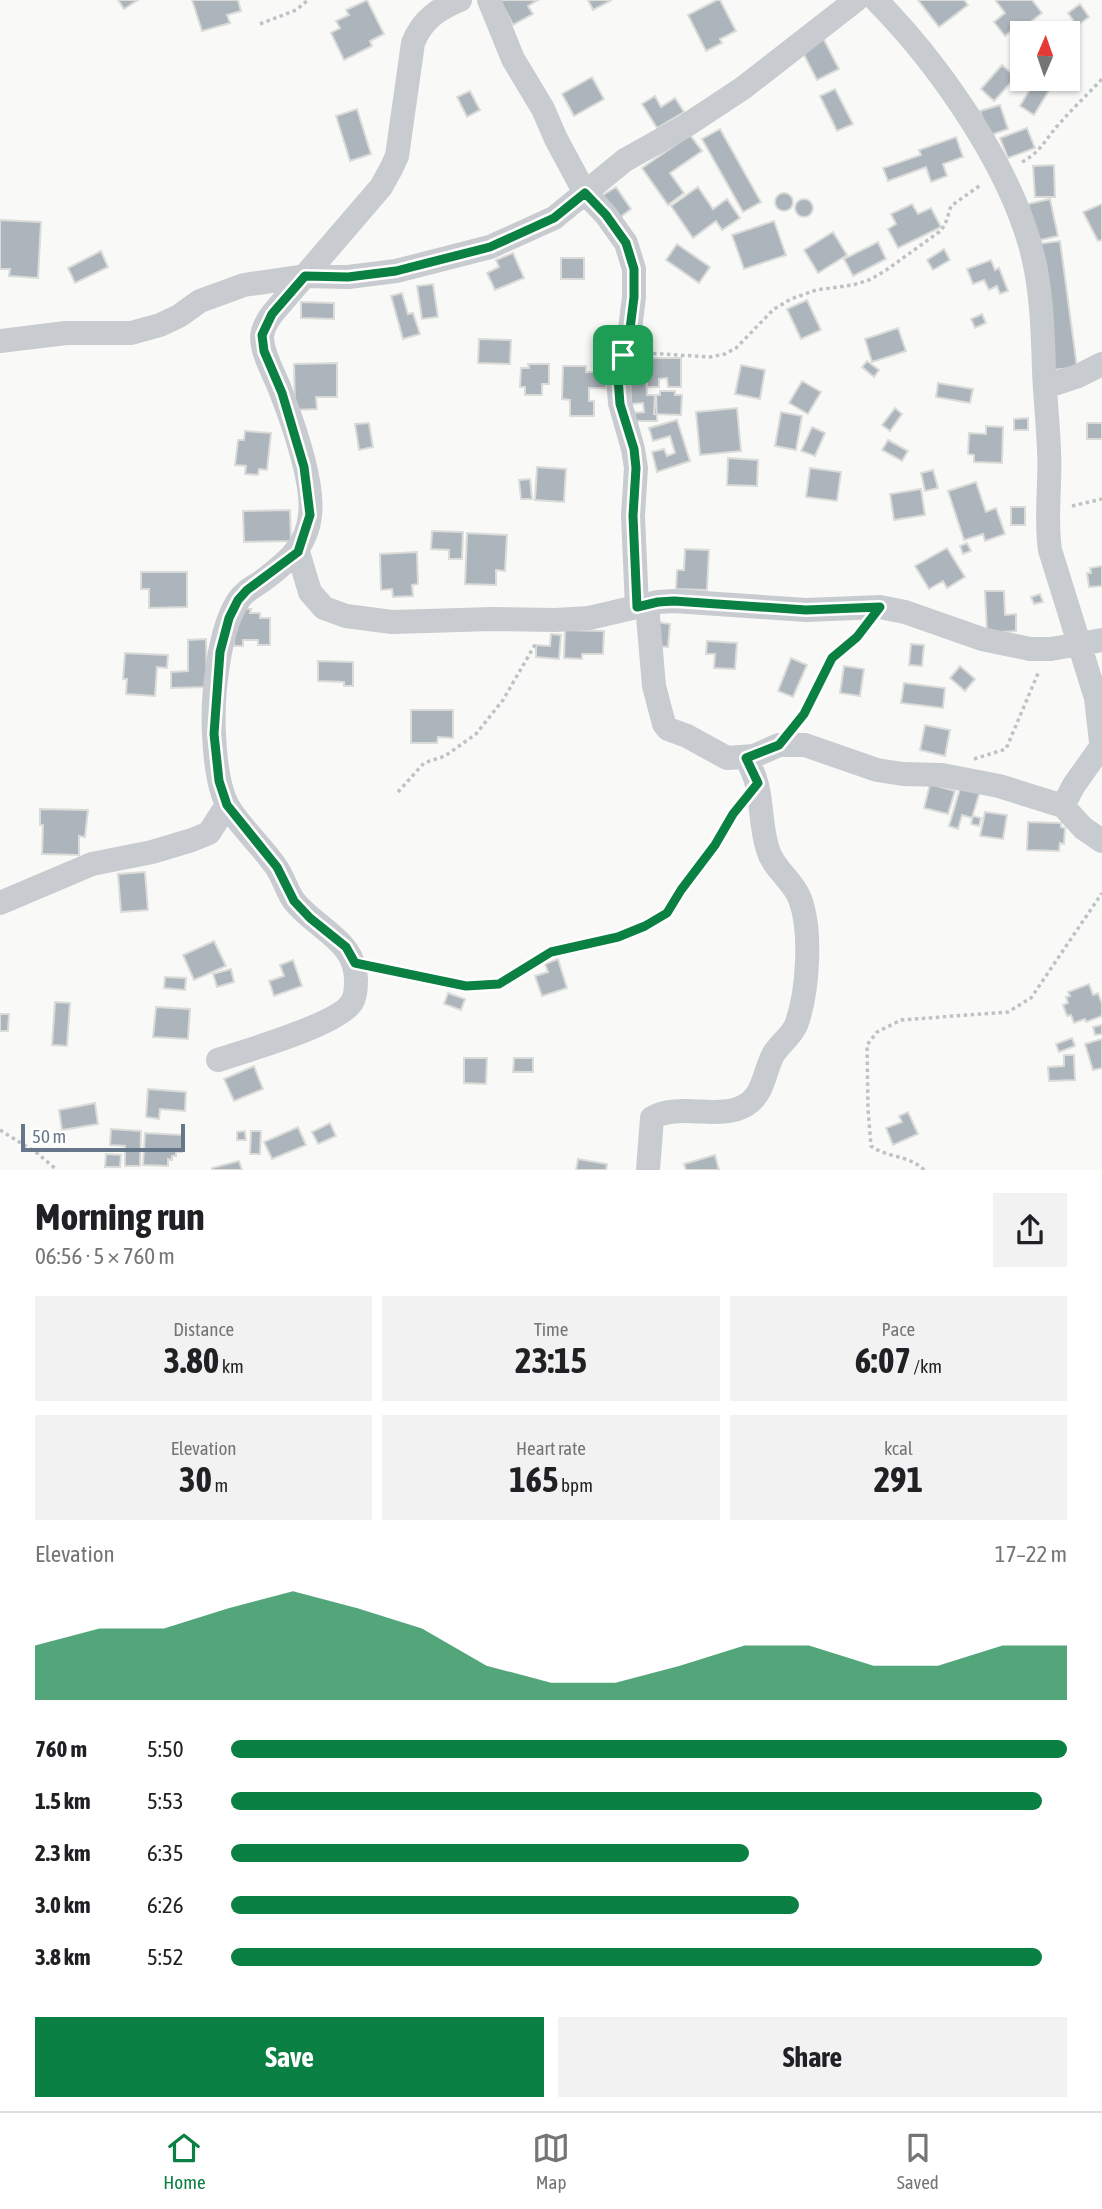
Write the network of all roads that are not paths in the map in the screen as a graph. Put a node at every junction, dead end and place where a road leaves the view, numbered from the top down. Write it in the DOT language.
graph roads {
  1 [pos="460,0"];
  2 [pos="489,0"];
  3 [pos="856,0"];
  4 [pos="876,0"];
  5 [pos="585,193"];
  6 [pos="305,276"];
  7 [pos="0,341"];
  8 [pos="1102,364"];
  9 [pos="1045,387"];
  10 [pos="298,552"];
  11 [pos="642,606"];
  12 [pos="1091,641"];
  13 [pos="1102,748"];
  14 [pos="746,758"];
  15 [pos="227,805"];
  16 [pos="1063,806"];
  17 [pos="1102,841"];
  18 [pos="0,903"];
  19 [pos="218,1060"];
  20 [pos="648,1170"];
  1 -- 6 [label="street"];
  2 -- 5 [label="street"];
  3 -- 5 [label="street"];
  4 -- 9 [label="street"];
  5 -- 6 [label="street"];
  5 -- 11 [label="street"];
  6 -- 7 [label="street"];
  6 -- 10 [label="street"];
  8 -- 9 [label="street"];
  9 -- 12 [label="street"];
  10 -- 11 [label="street"];
  10 -- 15 [label="street"];
  11 -- 12 [label="street"];
  11 -- 14 [label="street"];
  12 -- 13 [label="street"];
  13 -- 16 [label="street"];
  14 -- 16 [label="street"];
  14 -- 20 [label="street"];
  15 -- 18 [label="street"];
  15 -- 19 [label="street"];
  16 -- 17 [label="street"];
}
